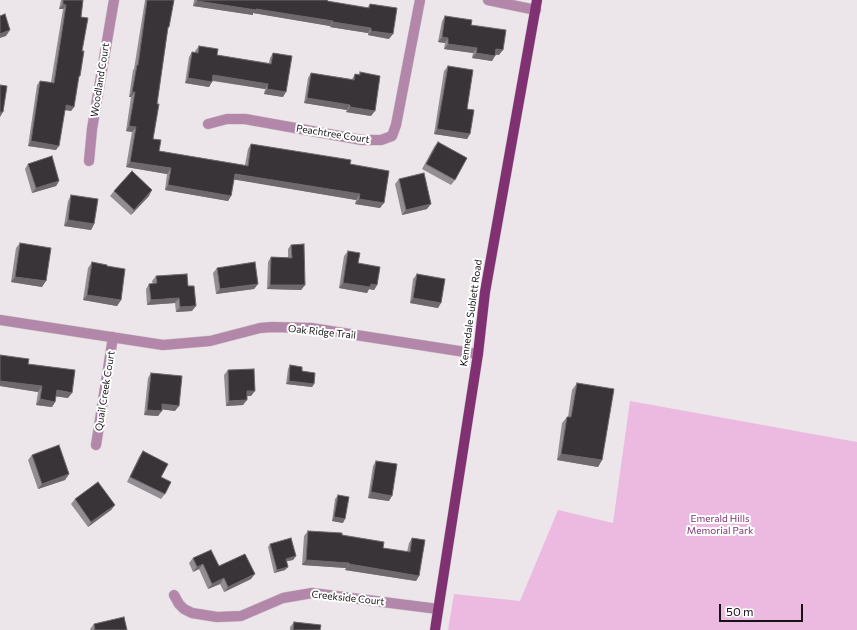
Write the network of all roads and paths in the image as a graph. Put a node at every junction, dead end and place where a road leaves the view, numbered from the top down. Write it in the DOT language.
graph roads {
  1 [pos="114,0"];
  2 [pos="420,0"];
  3 [pos="488,0"];
  4 [pos="536,5"];
  5 [pos="208,124"];
  6 [pos="89,161"];
  7 [pos="0,320"];
  8 [pos="113,337"];
  9 [pos="478,354"];
  10 [pos="96,444"];
  11 [pos="174,595"];
  12 [pos="438,609"];
  13 [pos="435,630"];
  1 -- 6 [label="street, Woodland Court"];
  2 -- 5 [label="street, Peachtree Court"];
  3 -- 4 [label="street"];
  4 -- 9 [label="main road, Kennedale Sublett Road"];
  7 -- 8 [label="street, Oak Ridge Trail"];
  8 -- 9 [label="street, Oak Ridge Trail"];
  8 -- 10 [label="street, Quail Creek Court"];
  9 -- 12 [label="main road, Kennedale Sublett Road"];
  11 -- 12 [label="street, Creekside Court"];
  12 -- 13 [label="main road, Kennedale Sublett Road"];
}
